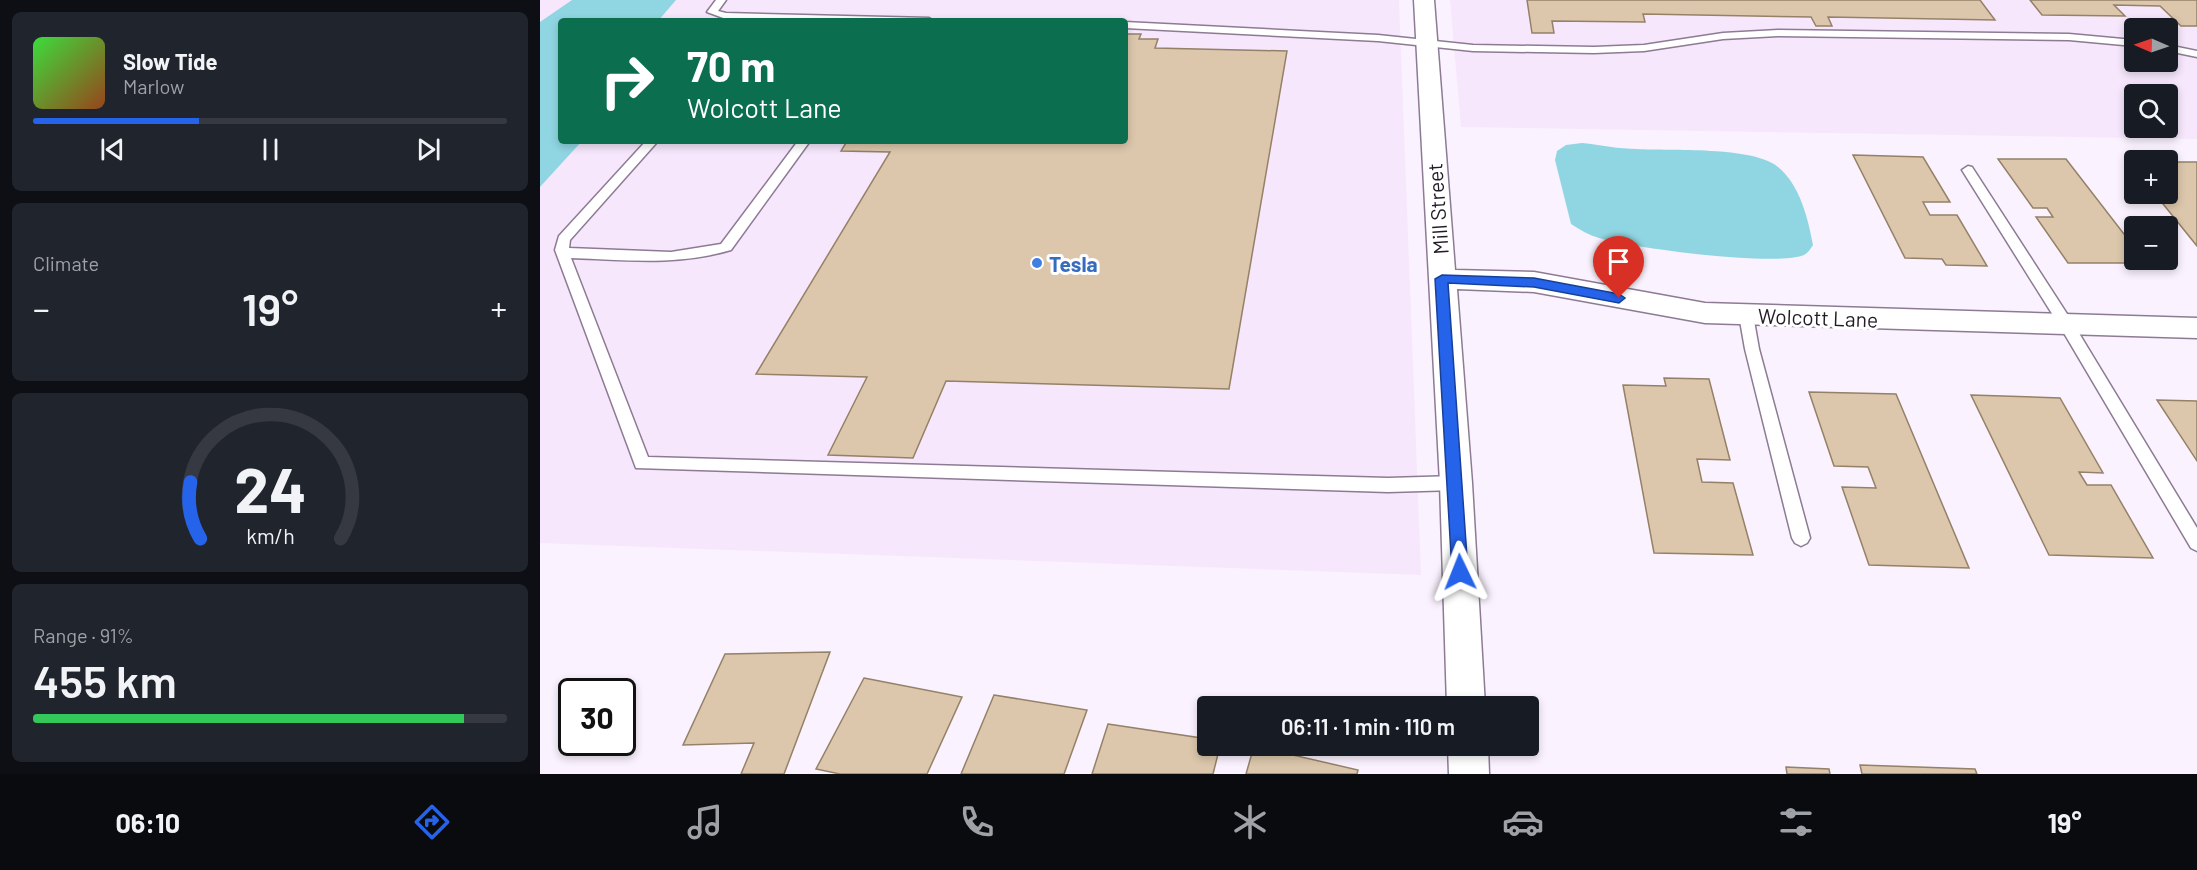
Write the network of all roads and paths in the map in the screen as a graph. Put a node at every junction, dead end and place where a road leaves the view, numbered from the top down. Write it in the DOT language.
graph roads {
  1 [pos="721,0"];
  2 [pos="1424,0"];
  3 [pos="750,18"];
  4 [pos="1128,25"];
  5 [pos="2124,42"];
  6 [pos="1425,43"];
  7 [pos="2178,50"];
  8 [pos="2197,54"];
  9 [pos="649,144"];
  10 [pos="802,144"];
  11 [pos="1968,170"];
  12 [pos="562,250"];
  13 [pos="1442,279"];
  14 [pos="1746,315"];
  15 [pos="2066,324"];
  16 [pos="2197,328"];
  17 [pos="1456,483"];
  18 [pos="1801,538"];
  19 [pos="2197,543"];
  20 [pos="1466,696"];
  21 [pos="1468,756"];
  22 [pos="1469,774"];
  1 -- 3 [label="lane"];
  2 -- 6 [label="street, Mill Street"];
  4 -- 6 [label="lane"];
  5 -- 6 [label="lane"];
  6 -- 13 [label="street, Mill Street"];
  7 -- 8 [label="lane"];
  9 -- 12 [label="lane"];
  10 -- 12 [label="lane"];
  11 -- 15 [label="lane"];
  12 -- 17 [label="lane"];
  13 -- 14 [label="street, Wolcott Lane"];
  13 -- 17 [label="street, Mill Street"];
  14 -- 15 [label="street, Wolcott Lane"];
  14 -- 18 [label="lane"];
  15 -- 16 [label="street, Wolcott Lane"];
  15 -- 19 [label="lane"];
  17 -- 20 [label="street, Mill Street"];
  21 -- 22 [label="street"];
}
